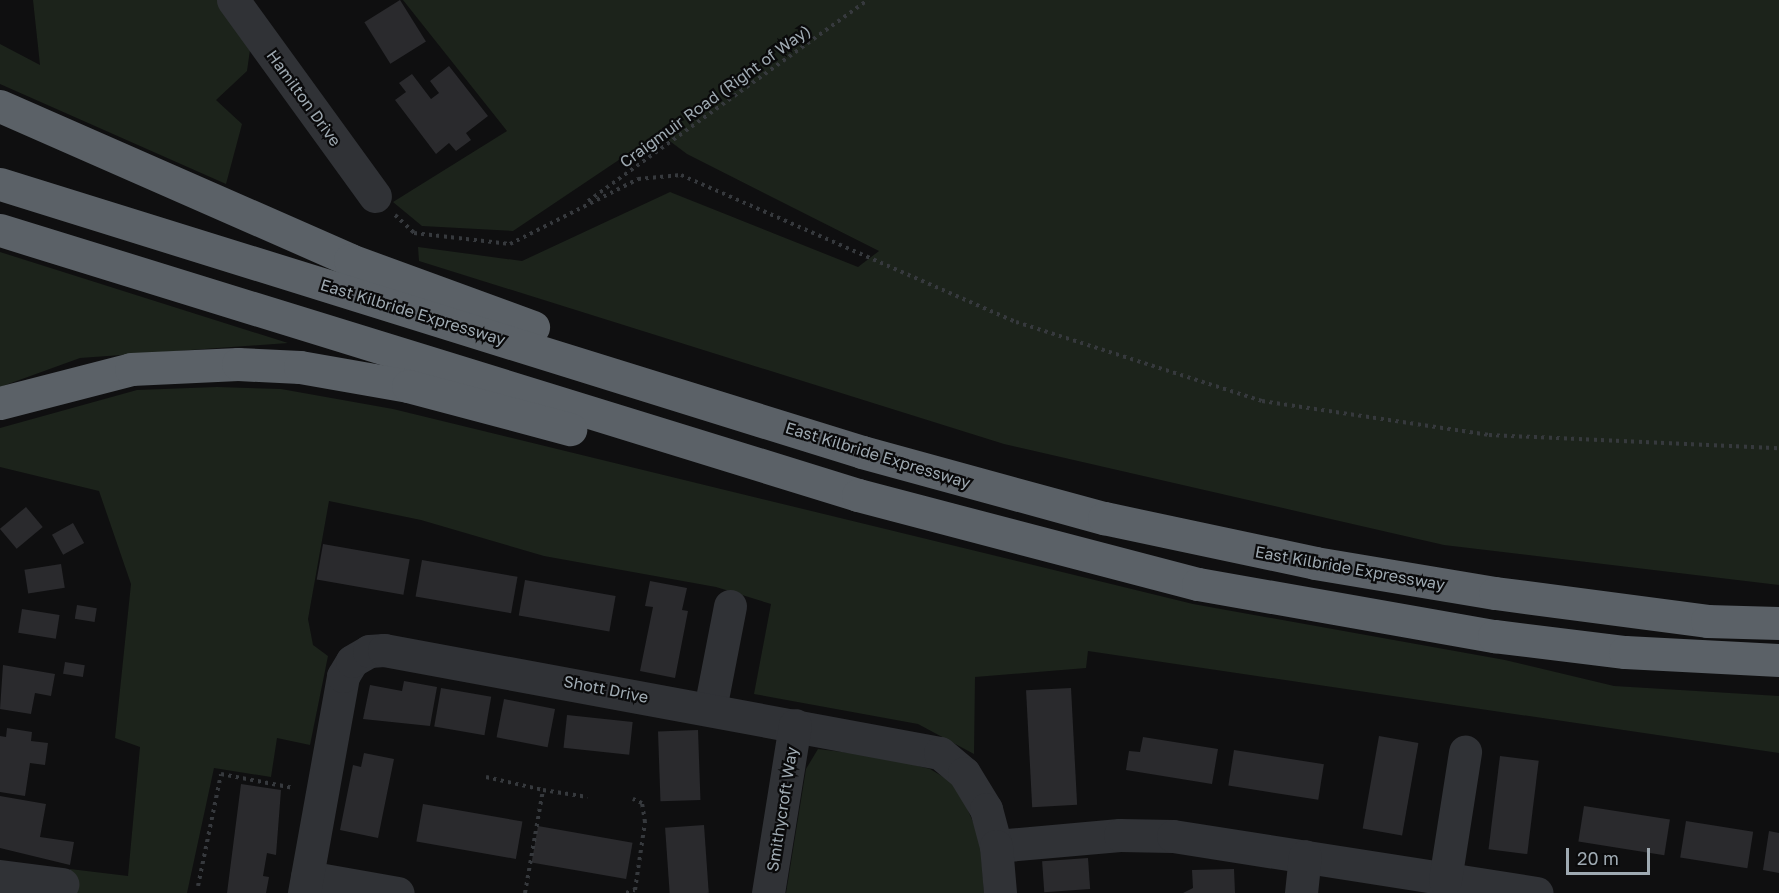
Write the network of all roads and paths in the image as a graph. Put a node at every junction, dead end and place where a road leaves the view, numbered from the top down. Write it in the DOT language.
graph roads {
  1 [pos="232,0"];
  2 [pos="868,0"];
  3 [pos="0,106"];
  4 [pos="0,184"];
  5 [pos="375,196"];
  6 [pos="576,210"];
  7 [pos="0,230"];
  8 [pos="658,388"];
  9 [pos="0,403"];
  10 [pos="1779,448"];
  11 [pos="858,495"];
  12 [pos="730,606"];
  13 [pos="1779,623"];
  14 [pos="1779,660"];
  15 [pos="710,709"];
  16 [pos="795,725"];
  17 [pos="1465,752"];
  18 [pos="486,777"];
  19 [pos="543,790"];
  20 [pos="321,793"];
  21 [pos="587,797"];
  22 [pos="633,799"];
  23 [pos="996,846"];
  24 [pos="1305,856"];
  25 [pos="1445,879"];
  26 [pos="14,882"];
  27 [pos="62,884"];
  28 [pos="305,885"];
  29 [pos="198,886"];
  30 [pos="398,893"];
  31 [pos="525,893"];
  32 [pos="626,893"];
  33 [pos="768,893"];
  34 [pos="1000,893"];
  35 [pos="1301,893"];
  36 [pos="1537,893"];
  1 -- 5 [label="street, Hamilton Drive"];
  2 -- 6 [label="path, Craigmuir Road (Right of Way)"];
  3 -- 8 [label="highway"];
  4 -- 8 [label="highway, East Kilbride Expressway"];
  5 -- 6 [label="path"];
  6 -- 10 [label="path"];
  7 -- 11 [label="highway"];
  8 -- 13 [label="highway, East Kilbride Expressway"];
  9 -- 11 [label="highway"];
  11 -- 14 [label="highway"];
  12 -- 15 [label="street"];
  15 -- 16 [label="street, Shott Drive"];
  15 -- 20 [label="street, Shott Drive"];
  16 -- 23 [label="street, Shott Drive"];
  16 -- 33 [label="street, Smithycroft Way"];
  17 -- 25 [label="street"];
  18 -- 19 [label="path"];
  19 -- 21 [label="path"];
  19 -- 31 [label="path"];
  20 -- 28 [label="street, Shott Drive"];
  20 -- 29 [label="path"];
  22 -- 32 [label="path"];
  23 -- 24 [label="street"];
  23 -- 34 [label="street, Shott Drive"];
  24 -- 25 [label="street"];
  24 -- 35 [label="street"];
  25 -- 36 [label="street"];
  26 -- 27 [label="street"];
  28 -- 30 [label="street"];
}
